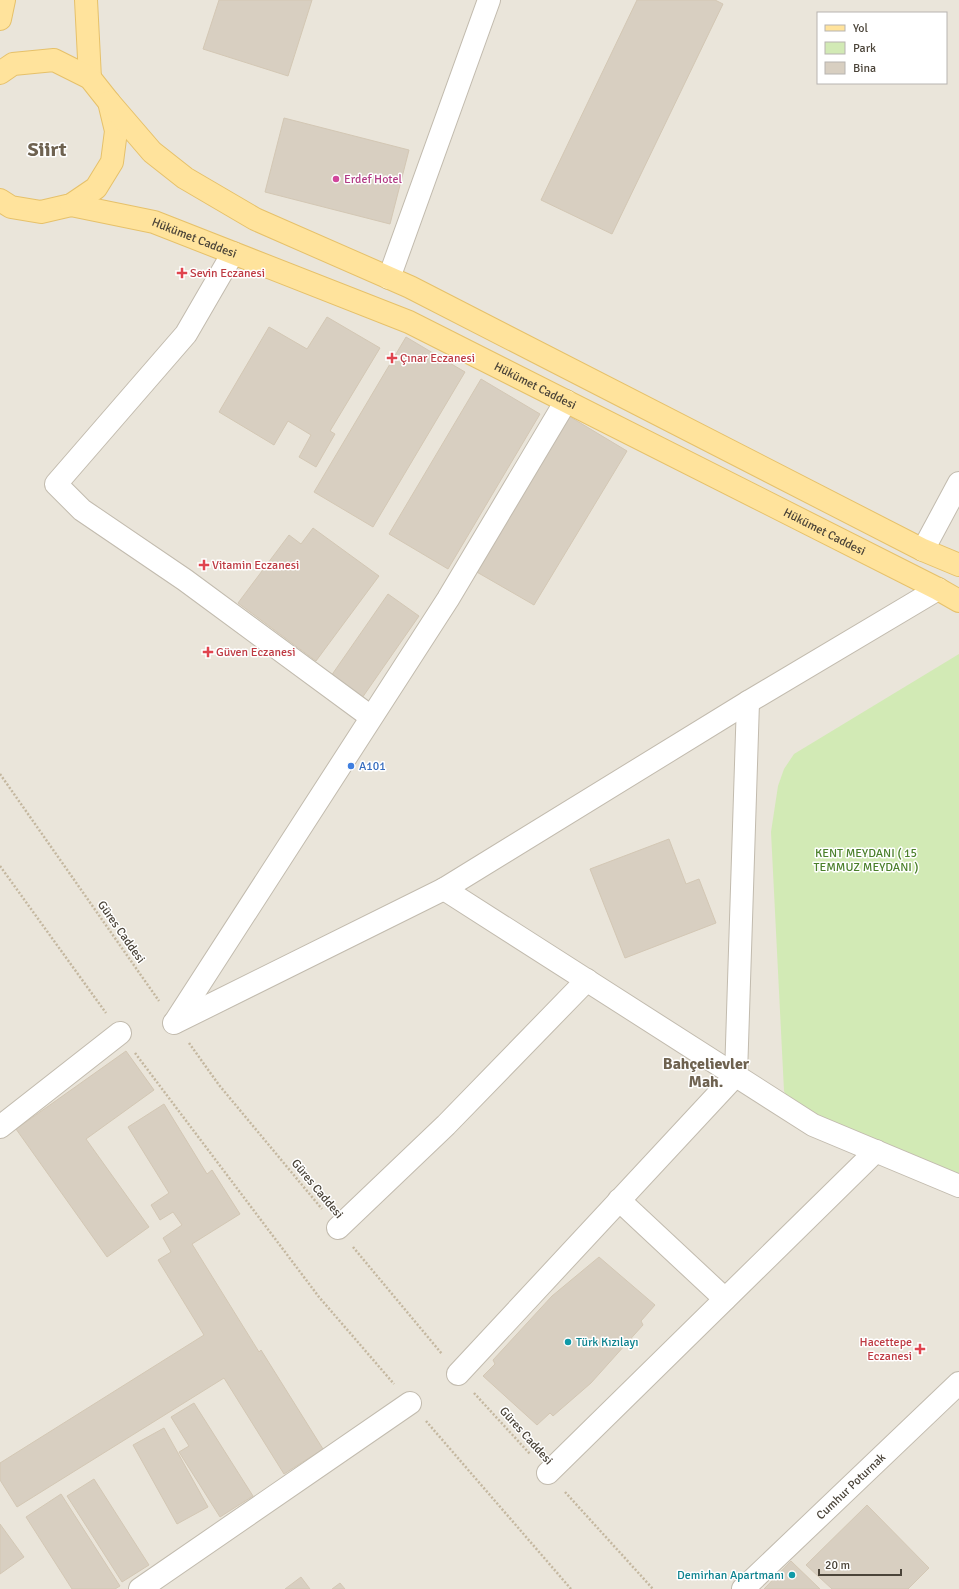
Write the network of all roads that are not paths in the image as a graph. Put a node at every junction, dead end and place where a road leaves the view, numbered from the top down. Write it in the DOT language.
graph roads {
  1 [pos="4,0"];
  2 [pos="86,0"];
  3 [pos="488,0"];
  4 [pos="0,19"];
  5 [pos="0,73"];
  6 [pos="90,78"];
  7 [pos="108,102"];
  8 [pos="4,206"];
  9 [pos="71,206"];
  10 [pos="233,253"];
  11 [pos="389,278"];
  12 [pos="566,401"];
  13 [pos="959,483"];
  14 [pos="923,550"];
  15 [pos="959,565"];
  16 [pos="938,589"];
  17 [pos="959,601"];
  18 [pos="748,702"];
  19 [pos="372,717"];
  20 [pos="444,889"];
  21 [pos="587,980"];
  22 [pos="120,1033"];
  23 [pos="736,1075"];
  24 [pos="0,1127"];
  25 [pos="876,1152"];
  26 [pos="959,1186"];
  27 [pos="620,1200"];
  28 [pos="338,1228"];
  29 [pos="726,1299"];
  30 [pos="458,1374"];
  31 [pos="959,1383"];
  32 [pos="410,1403"];
  33 [pos="548,1474"];
  34 [pos="140,1589"];
  35 [pos="743,1589"];
  1 -- 4 [label="main road"];
  2 -- 6 [label="main road"];
  3 -- 11 [label="street"];
  5 -- 6 [label="main road"];
  6 -- 7 [label="main road"];
  7 -- 9 [label="main road"];
  7 -- 11 [label="main road"];
  8 -- 9 [label="main road"];
  9 -- 10 [label="main road, Hükümet Caddesi"];
  10 -- 12 [label="main road, Hükümet Caddesi"];
  10 -- 19 [label="street"];
  11 -- 14 [label="main road"];
  12 -- 16 [label="main road, Hükümet Caddesi"];
  12 -- 19 [label="street"];
  13 -- 14 [label="street"];
  14 -- 15 [label="main road"];
  16 -- 17 [label="main road, Hükümet Caddesi"];
  16 -- 18 [label="street"];
  18 -- 20 [label="street"];
  18 -- 23 [label="street"];
  19 -- 20 [label="street"];
  20 -- 21 [label="street"];
  21 -- 23 [label="street"];
  21 -- 28 [label="street"];
  22 -- 24 [label="street"];
  23 -- 25 [label="street"];
  23 -- 27 [label="street"];
  25 -- 26 [label="street"];
  25 -- 29 [label="street"];
  27 -- 29 [label="street"];
  27 -- 30 [label="street"];
  29 -- 33 [label="street"];
  31 -- 35 [label="street, Cumhur Poturnak"];
  32 -- 34 [label="street"];
}
